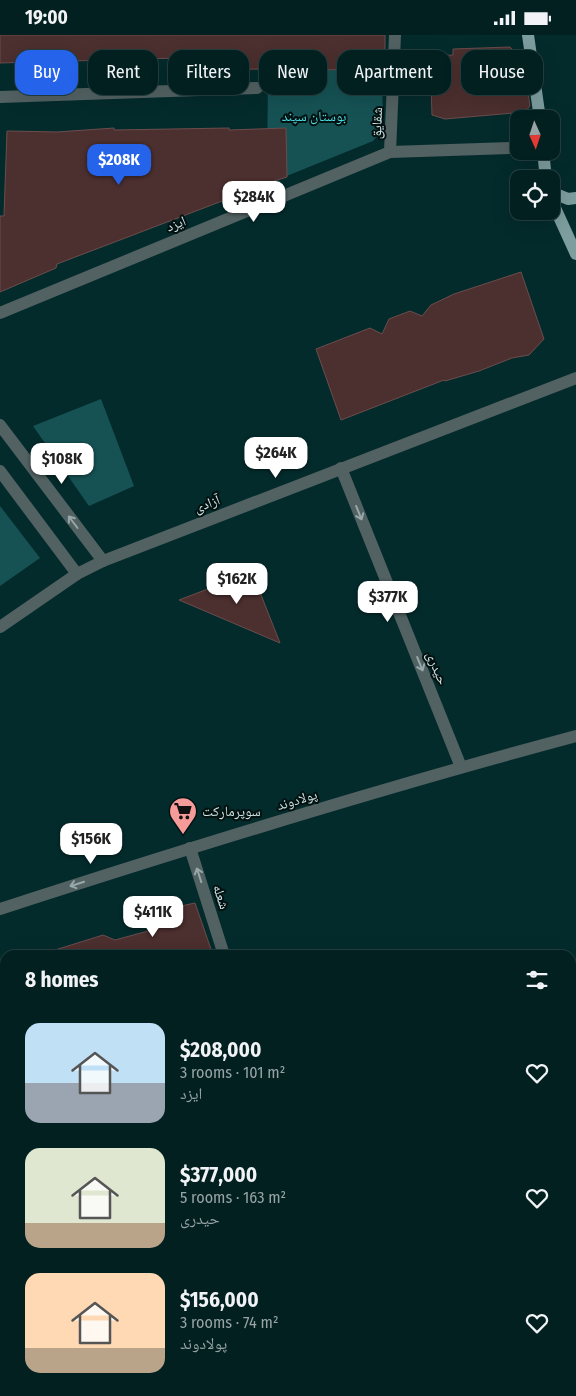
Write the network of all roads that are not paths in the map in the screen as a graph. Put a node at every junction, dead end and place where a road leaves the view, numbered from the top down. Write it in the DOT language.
graph roads {
  1 [pos="394,35"];
  2 [pos="528,35"];
  3 [pos="257,88"];
  4 [pos="0,97"];
  5 [pos="539,110"];
  6 [pos="510,148"];
  7 [pos="390,152"];
  8 [pos="560,196"];
  9 [pos="576,198"];
  10 [pos="560,219"];
  11 [pos="576,254"];
  12 [pos="0,313"];
  13 [pos="576,378"];
  14 [pos="0,425"];
  15 [pos="341,468"];
  16 [pos="0,471"];
  17 [pos="103,561"];
  18 [pos="77,574"];
  19 [pos="0,627"];
  20 [pos="576,736"];
  21 [pos="461,767"];
  22 [pos="190,848"];
  23 [pos="0,909"];
  24 [pos="222,950"];
  1 -- 7 [label="street, شقایق"];
  2 -- 5 [label="main road"];
  3 -- 4 [label="street"];
  6 -- 7 [label="street, ایزد"];
  7 -- 12 [label="street, ایزد"];
  8 -- 9 [label="main road"];
  10 -- 11 [label="main road"];
  13 -- 15 [label="street, آزادی"];
  17 -- 14 [label="street, one-way"];
  15 -- 17 [label="street, آزادی"];
  15 -- 21 [label="street, حیدری, one-way"];
  16 -- 18 [label="street"];
  17 -- 18 [label="street, آزادی"];
  18 -- 19 [label="street, آزادی"];
  20 -- 21 [label="street, پولادوند"];
  21 -- 22 [label="street, پولادوند"];
  22 -- 23 [label="street, پولادوند, one-way"];
  24 -- 22 [label="street, شعله, one-way"];
}
